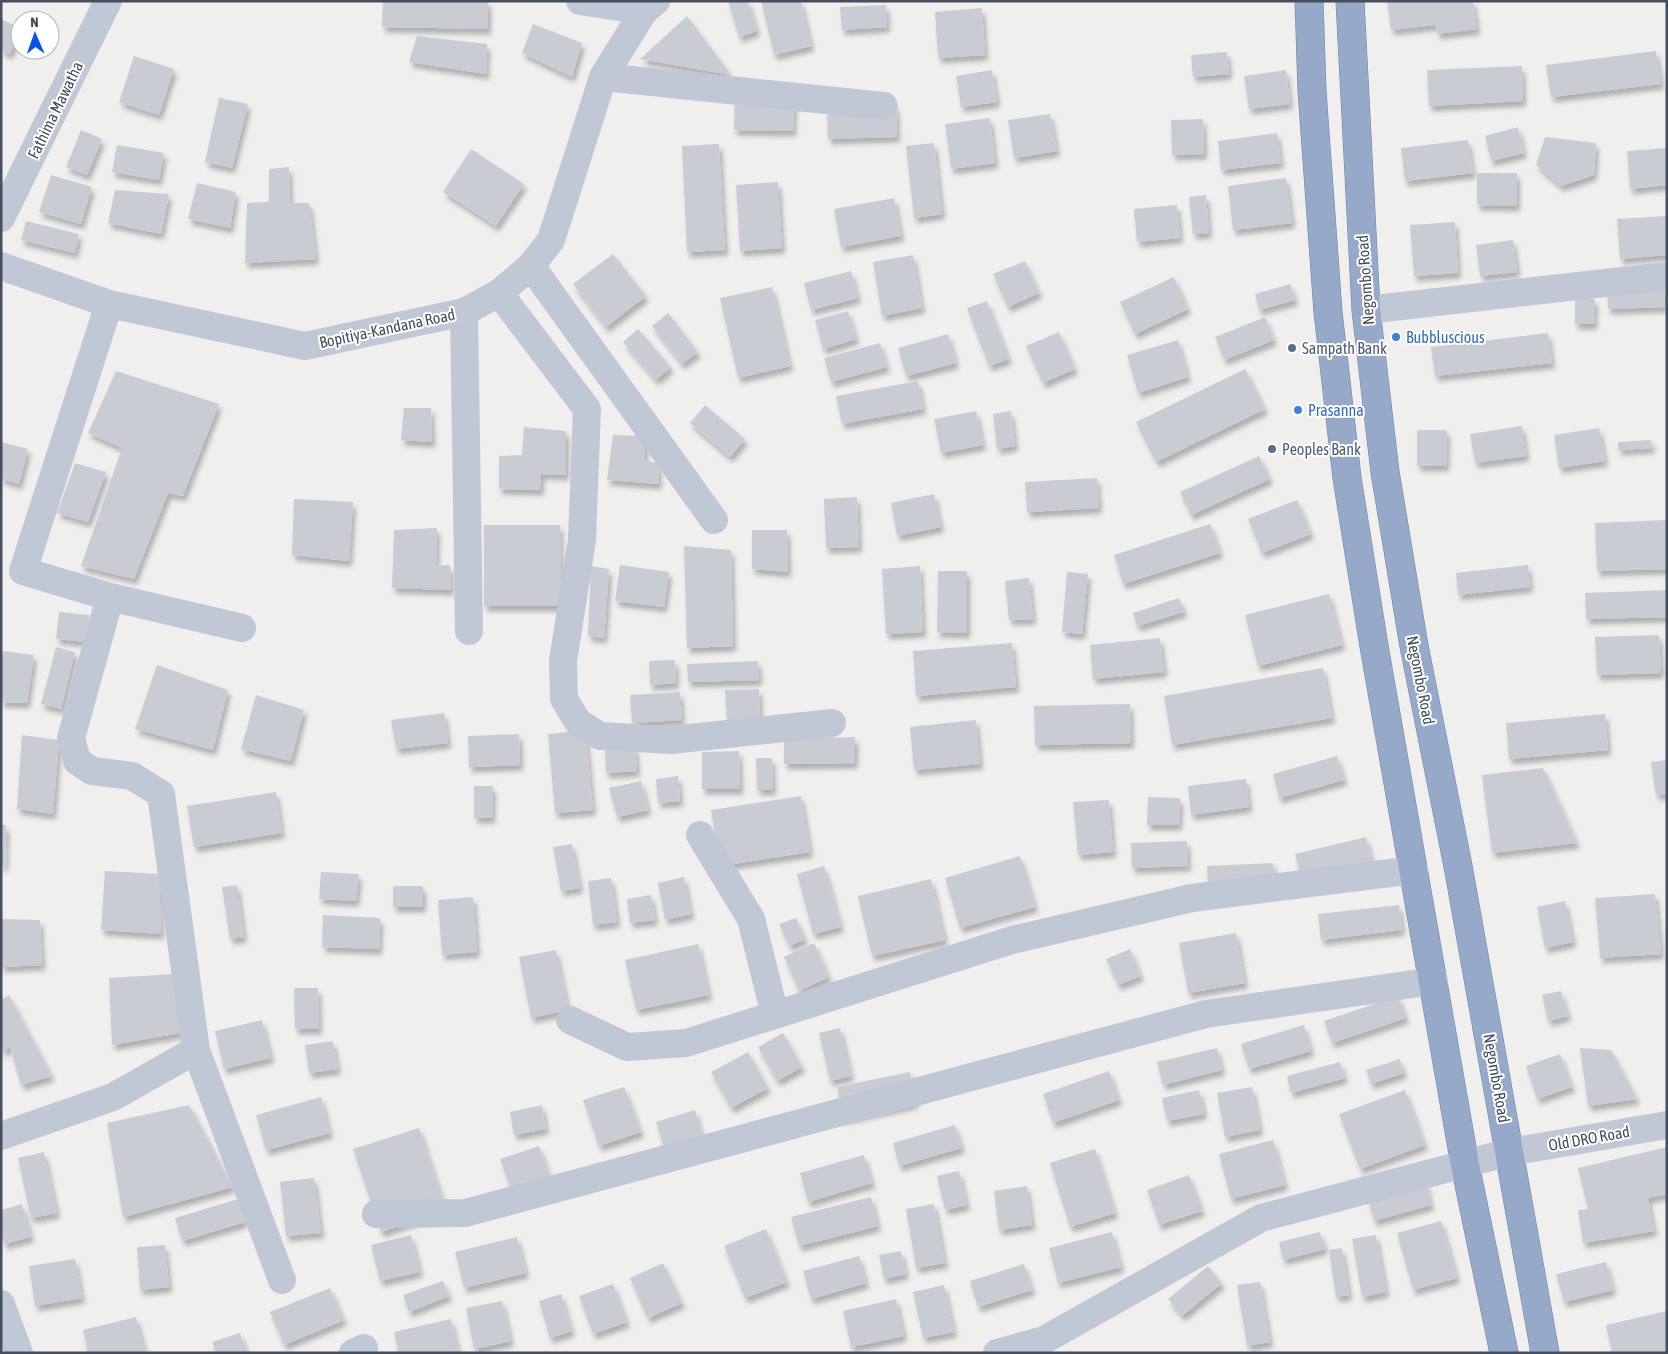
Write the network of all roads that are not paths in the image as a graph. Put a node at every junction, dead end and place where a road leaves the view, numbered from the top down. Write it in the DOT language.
graph roads {
  1 [pos="108,1"];
  2 [pos="580,1"];
  3 [pos="1308,1"];
  4 [pos="1350,1"];
  5 [pos="650,6"];
  6 [pos="603,77"];
  7 [pos="884,106"];
  8 [pos="1,218"];
  9 [pos="1,266"];
  10 [pos="531,266"];
  11 [pos="1667,276"];
  12 [pos="499,293"];
  13 [pos="109,304"];
  14 [pos="1366,310"];
  15 [pos="464,312"];
  16 [pos="714,520"];
  17 [pos="110,597"];
  18 [pos="242,628"];
  19 [pos="468,631"];
  20 [pos="832,723"];
  21 [pos="700,834"];
  22 [pos="1414,870"];
  23 [pos="1434,981"];
  24 [pos="775,1015"];
  25 [pos="570,1020"];
  26 [pos="196,1050"];
  27 [pos="1667,1125"];
  28 [pos="1,1136"];
  29 [pos="1510,1152"];
  30 [pos="1465,1165"];
  31 [pos="376,1214"];
  32 [pos="282,1280"];
  33 [pos="1,1304"];
  34 [pos="19,1353"];
  35 [pos="997,1353"];
  36 [pos="1504,1353"];
  37 [pos="1545,1353"];
  1 -- 8 [label="street, Fathima Mawatha"];
  2 -- 5 [label="street"];
  3 -- 22 [label="highway"];
  4 -- 14 [label="highway, Negombo Road"];
  5 -- 6 [label="street, Bopitiya-Kandana Road"];
  6 -- 7 [label="street"];
  6 -- 10 [label="street, Bopitiya-Kandana Road"];
  9 -- 13 [label="street, Bopitiya-Kandana Road"];
  10 -- 12 [label="street, Bopitiya-Kandana Road"];
  10 -- 16 [label="street"];
  11 -- 14 [label="street"];
  12 -- 15 [label="street, Bopitiya-Kandana Road"];
  12 -- 20 [label="street"];
  13 -- 15 [label="street, Bopitiya-Kandana Road"];
  13 -- 17 [label="street"];
  14 -- 29 [label="highway, Negombo Road"];
  15 -- 19 [label="street"];
  17 -- 18 [label="street"];
  17 -- 26 [label="street"];
  21 -- 24 [label="street"];
  22 -- 23 [label="highway"];
  22 -- 24 [label="street"];
  23 -- 30 [label="highway"];
  23 -- 31 [label="street"];
  24 -- 25 [label="street"];
  26 -- 28 [label="street"];
  26 -- 32 [label="street"];
  27 -- 29 [label="street, Old DRO Road"];
  29 -- 30 [label="street, Old DRO Road"];
  29 -- 37 [label="highway, Negombo Road"];
  30 -- 35 [label="street, Old DRO Road"];
  30 -- 36 [label="highway"];
  33 -- 34 [label="street"];
}
